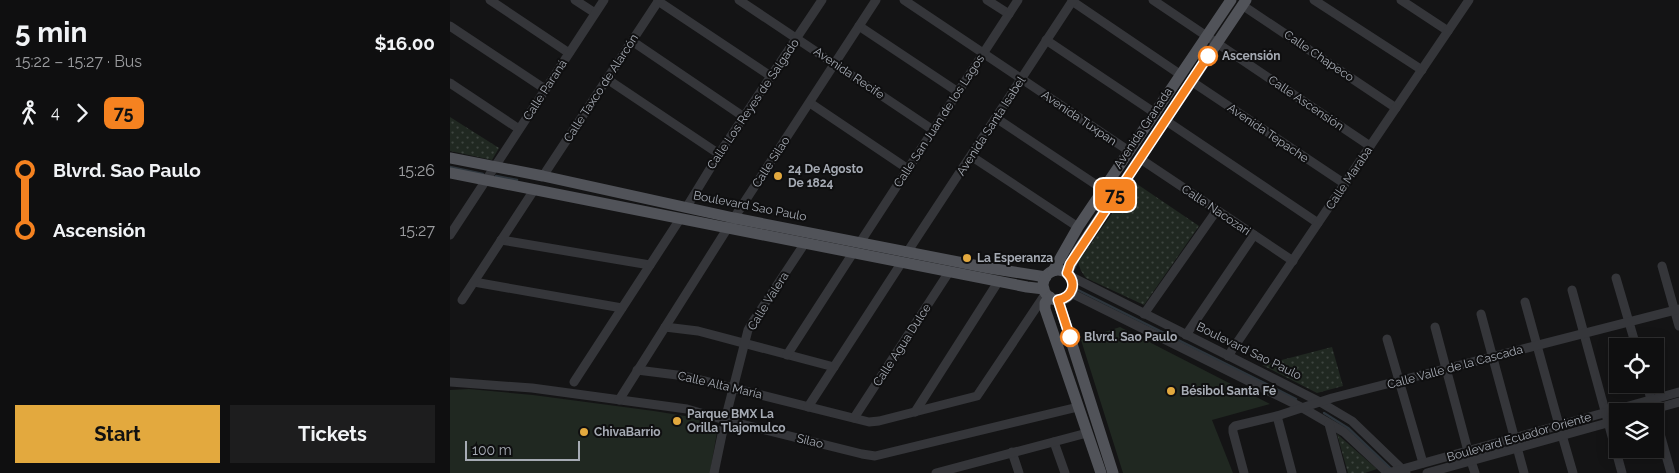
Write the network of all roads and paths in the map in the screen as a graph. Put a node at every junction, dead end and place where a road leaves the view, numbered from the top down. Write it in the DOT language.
graph roads {
  1 [pos="490,0"];
  2 [pos="575,0"];
  3 [pos="604,0"];
  4 [pos="658,0"];
  5 [pos="739,0"];
  6 [pos="821,0"];
  7 [pos="876,0"];
  8 [pos="904,0"];
  9 [pos="987,0"];
  10 [pos="1018,0"];
  11 [pos="1153,0"];
  12 [pos="1231,0"];
  13 [pos="1314,0"];
  14 [pos="1402,0"];
  15 [pos="1469,0"];
  16 [pos="1072,1"];
  17 [pos="1244,2"];
  18 [pos="595,13"];
  19 [pos="1008,14"];
  20 [pos="450,26"];
  21 [pos="859,26"];
  22 [pos="1448,31"];
  23 [pos="1207,36"];
  24 [pos="797,38"];
  25 [pos="1046,40"];
  26 [pos="632,41"];
  27 [pos="1217,43"];
  28 [pos="569,53"];
  29 [pos="983,53"];
  30 [pos="835,64"];
  31 [pos="1422,70"];
  32 [pos="1181,75"];
  33 [pos="772,77"];
  34 [pos="607,78"];
  35 [pos="1021,79"];
  36 [pos="1191,81"];
  37 [pos="450,83"];
  38 [pos="545,90"];
  39 [pos="958,92"];
  40 [pos="810,103"];
  41 [pos="1396,108"];
  42 [pos="1155,113"];
  43 [pos="744,118"];
  44 [pos="996,118"];
  45 [pos="1165,120"];
  46 [pos="519,129"];
  47 [pos="933,130"];
  48 [pos="1370,146"];
  49 [pos="1129,151"];
  50 [pos="720,154"];
  51 [pos="971,156"];
  52 [pos="450,158"];
  53 [pos="1140,158"];
  54 [pos="495,166"];
  55 [pos="908,168"];
  56 [pos="450,173"];
  57 [pos="543,176"];
  58 [pos="486,180"];
  59 [pos="1344,184"];
  60 [pos="534,190"];
  61 [pos="1104,190"];
  62 [pos="1114,196"];
  63 [pos="686,208"];
  64 [pos="1217,210"];
  65 [pos="680,219"];
  66 [pos="454,222"];
  67 [pos="731,223"];
  68 [pos="1318,223"];
  69 [pos="1078,227"];
  70 [pos="450,235"];
  71 [pos="1254,235"];
  72 [pos="501,240"];
  73 [pos="861,241"];
  74 [pos="805,243"];
  75 [pos="908,251"];
  76 [pos="853,253"];
  77 [pos="1293,261"];
  78 [pos="902,262"];
  79 [pos="650,266"];
  80 [pos="1662,266"];
  81 [pos="949,272"];
  82 [pos="1050,274"];
  83 [pos="1069,274"];
  84 [pos="1616,278"];
  85 [pos="474,282"];
  86 [pos="998,282"];
  87 [pos="1572,290"];
  88 [pos="1071,293"];
  89 [pos="1050,295"];
  90 [pos="462,300"];
  91 [pos="1525,302"];
  92 [pos="622,308"];
  93 [pos="1677,310"];
  94 [pos="1144,314"];
  95 [pos="1481,314"];
  96 [pos="1629,322"];
  97 [pos="1679,326"];
  98 [pos="665,327"];
  99 [pos="1435,327"];
  100 [pos="1584,333"];
  101 [pos="1186,335"];
  102 [pos="1634,338"];
  103 [pos="1387,339"];
  104 [pos="745,344"];
  105 [pos="1538,345"];
  106 [pos="787,354"];
  107 [pos="1228,356"];
  108 [pos="1492,357"];
  109 [pos="834,367"];
  110 [pos="1446,369"];
  111 [pos="637,370"];
  112 [pos="1400,381"];
  113 [pos="450,382"];
  114 [pos="574,382"];
  115 [pos="733,388"];
  116 [pos="1679,392"];
  117 [pos="1649,393"];
  118 [pos="619,400"];
  119 [pos="1651,400"];
  120 [pos="1320,402"];
  121 [pos="1679,402"];
  122 [pos="808,407"];
  123 [pos="1301,408"];
  124 [pos="1664,408"];
  125 [pos="916,412"];
  126 [pos="1084,412"];
  127 [pos="1606,412"];
  128 [pos="1277,416"];
  129 [pos="1609,416"];
  130 [pos="854,418"];
  131 [pos="724,420"];
  132 [pos="1609,422"];
  133 [pos="1329,424"];
  134 [pos="1559,426"];
  135 [pos="1087,433"];
  136 [pos="1562,435"];
  137 [pos="1514,437"];
  138 [pos="1054,442"];
  139 [pos="1517,448"];
  140 [pos="1468,451"];
  141 [pos="1664,451"];
  142 [pos="1012,452"];
  143 [pos="1619,458"];
  144 [pos="1471,461"];
  145 [pos="1423,463"];
  146 [pos="967,469"];
  147 [pos="1405,471"];
  148 [pos="714,473"];
  149 [pos="936,473"];
  150 [pos="1019,473"];
  151 [pos="1065,473"];
  152 [pos="1101,473"];
  153 [pos="1113,473"];
  154 [pos="1244,473"];
  155 [pos="1292,473"];
  156 [pos="1342,473"];
  157 [pos="1388,473"];
  158 [pos="1428,473"];
  159 [pos="1475,473"];
  160 [pos="1524,473"];
  161 [pos="1573,473"];
  162 [pos="1622,473"];
  163 [pos="1671,473"];
  1 -- 28 [label="street"];
  2 -- 18 [label="street"];
  3 -- 18 [label="street, Calle Paraná"];
  4 -- 26 [label="street, Calle Taxco de Alarcón"];
  4 -- 33 [label="street"];
  5 -- 24 [label="street, Avenida Recife"];
  6 -- 24 [label="street, Calle Los Reyes de Salgado"];
  7 -- 21 [label="street, Calle Silao"];
  8 -- 29 [label="street, Avenida Tuxpan"];
  9 -- 19 [label="street"];
  10 -- 19 [label="street, Calle San Juan de los Lagos"];
  11 -- 23 [label="street, Calle Ascensión"];
  12 -- 23 [label="main road, Avenida Granada"];
  13 -- 31 [label="street"];
  14 -- 22 [label="street"];
  15 -- 22 [label="street, Calle Maraba"];
  16 -- 25 [label="street, Avenida Santa Isabel"];
  16 -- 32 [label="street"];
  17 -- 27 [label="main road, Avenida Granada"];
  17 -- 41 [label="street, Calle Chapeco"];
  18 -- 28 [label="street, Calle Paraná"];
  19 -- 29 [label="street, Calle San Juan de los Lagos"];
  20 -- 38 [label="street"];
  21 -- 30 [label="street, Calle Silao"];
  21 -- 39 [label="street"];
  22 -- 31 [label="street, Calle Maraba"];
  23 -- 27 [label="street, Calle Ascensión"];
  23 -- 32 [label="main road, Avenida Granada"];
  24 -- 30 [label="street, Avenida Recife"];
  24 -- 33 [label="street, Calle Los Reyes de Salgado"];
  25 -- 35 [label="street, Avenida Santa Isabel"];
  25 -- 42 [label="street"];
  26 -- 34 [label="street, Calle Taxco de Alarcón"];
  26 -- 43 [label="street"];
  27 -- 36 [label="main road, Avenida Granada"];
  27 -- 48 [label="street, Calle Ascensión"];
  28 -- 38 [label="street, Calle Paraná"];
  29 -- 35 [label="street, Avenida Tuxpan"];
  29 -- 39 [label="street, Calle San Juan de los Lagos"];
  30 -- 40 [label="street, Calle Silao"];
  30 -- 47 [label="street, Avenida Recife"];
  31 -- 41 [label="street, Calle Maraba"];
  32 -- 42 [label="main road, Avenida Granada"];
  33 -- 43 [label="street, Calle Los Reyes de Salgado"];
  34 -- 50 [label="street"];
  34 -- 57 [label="street, Calle Taxco de Alarcón"];
  35 -- 44 [label="street, Avenida Santa Isabel"];
  35 -- 49 [label="street, Avenida Tuxpan"];
  36 -- 45 [label="main road, Avenida Granada"];
  36 -- 59 [label="street, Avenida Tepache"];
  37 -- 46 [label="street"];
  38 -- 46 [label="street, Calle Paraná"];
  39 -- 47 [label="street, Calle San Juan de los Lagos"];
  40 -- 55 [label="street"];
  40 -- 67 [label="street, Calle Silao"];
  41 -- 48 [label="street, Calle Maraba"];
  42 -- 49 [label="main road, Avenida Granada"];
  43 -- 50 [label="street, Calle Los Reyes de Salgado"];
  44 -- 51 [label="street, Avenida Santa Isabel"];
  44 -- 61 [label="street"];
  45 -- 53 [label="main road, Avenida Granada"];
  45 -- 68 [label="street"];
  46 -- 54 [label="street, Calle Paraná"];
  47 -- 55 [label="street, Calle San Juan de los Lagos"];
  48 -- 59 [label="street, Calle Maraba"];
  49 -- 61 [label="main road, Avenida Granada"];
  50 -- 63 [label="street, Calle Los Reyes de Salgado"];
  51 -- 69 [label="street"];
  51 -- 75 [label="street, Avenida Santa Isabel"];
  52 -- 54 [label="main road, Boulevard Sao Paulo"];
  53 -- 62 [label="main road, Avenida Granada"];
  53 -- 64 [label="street, Calle Nacozari"];
  54 -- 57 [label="main road, Boulevard Sao Paulo"];
  54 -- 58 [label="street, Calle Paraná"];
  55 -- 73 [label="street, Calle San Juan de los Lagos"];
  56 -- 58 [label="main road, Boulevard Sao Paulo"];
  57 -- 63 [label="main road, Boulevard Sao Paulo"];
  58 -- 60 [label="main road, Boulevard Sao Paulo"];
  58 -- 66 [label="street, Calle Paraná"];
  59 -- 68 [label="street, Calle Maraba"];
  60 -- 65 [label="main road, Boulevard Sao Paulo"];
  60 -- 72 [label="street"];
  61 -- 62 [label="street"];
  61 -- 69 [label="main road, Avenida Granada"];
  62 -- 83 [label="main road, Avenida Granada"];
  63 -- 67 [label="main road, Boulevard Sao Paulo"];
  64 -- 71 [label="street, Calle Nacozari"];
  64 -- 94 [label="street"];
  65 -- 67 [label="main road, Boulevard Sao Paulo"];
  65 -- 79 [label="street"];
  66 -- 70 [label="street, Calle Paraná"];
  67 -- 73 [label="main road, Boulevard Sao Paulo"];
  67 -- 74 [label="main road, Boulevard Sao Paulo"];
  67 -- 98 [label="street, Calle Silao"];
  68 -- 77 [label="street, Calle Maraba"];
  69 -- 82 [label="main road, Avenida Granada"];
  71 -- 77 [label="street, Calle Nacozari"];
  71 -- 101 [label="street"];
  72 -- 79 [label="street"];
  72 -- 85 [label="street"];
  73 -- 75 [label="main road, Boulevard Sao Paulo"];
  74 -- 76 [label="main road, Boulevard Sao Paulo"];
  74 -- 104 [label="street, Calle Valera"];
  75 -- 82 [label="main road, Boulevard Sao Paulo"];
  76 -- 78 [label="main road, Boulevard Sao Paulo"];
  76 -- 106 [label="street"];
  77 -- 107 [label="street, Calle Maraba"];
  78 -- 81 [label="main road, Boulevard Sao Paulo"];
  78 -- 109 [label="street"];
  79 -- 92 [label="street"];
  80 -- 93 [label="street"];
  81 -- 86 [label="main road, Boulevard Sao Paulo"];
  81 -- 130 [label="street, Calle Agua Dulce"];
  82 -- 83 [label="main road"];
  82 -- 89 [label="main road"];
  83 -- 88 [label="main road"];
  83 -- 94 [label="street, Boulevard Sao Paulo"];
  84 -- 96 [label="street"];
  85 -- 90 [label="street"];
  85 -- 92 [label="street"];
  86 -- 89 [label="main road, Boulevard Sao Paulo"];
  86 -- 125 [label="street"];
  87 -- 100 [label="street"];
  88 -- 89 [label="main road"];
  88 -- 123 [label="street"];
  89 -- 125 [label="street, Calle Alta María"];
  89 -- 126 [label="main road"];
  91 -- 105 [label="street"];
  92 -- 114 [label="street"];
  93 -- 96 [label="street, Calle Valle de la Cascada"];
  93 -- 97 [label="street"];
  94 -- 101 [label="street, Boulevard Sao Paulo"];
  95 -- 108 [label="street"];
  96 -- 100 [label="street, Calle Valle de la Cascada"];
  96 -- 102 [label="street"];
  98 -- 104 [label="street"];
  98 -- 111 [label="street, Calle Silao"];
  99 -- 110 [label="street"];
  100 -- 105 [label="street, Calle Valle de la Cascada"];
  100 -- 127 [label="street"];
  101 -- 107 [label="street, Boulevard Sao Paulo"];
  103 -- 112 [label="street"];
  104 -- 106 [label="street"];
  104 -- 115 [label="street, Calle Valera"];
  105 -- 108 [label="street, Calle Valle de la Cascada"];
  105 -- 134 [label="street"];
  106 -- 109 [label="street"];
  107 -- 120 [label="street, Boulevard Sao Paulo"];
  108 -- 110 [label="street, Calle Valle de la Cascada"];
  108 -- 137 [label="street"];
  109 -- 122 [label="street"];
  110 -- 112 [label="street, Calle Valle de la Cascada"];
  110 -- 140 [label="street"];
  111 -- 115 [label="street, Calle Alta María"];
  111 -- 118 [label="street, Calle Silao"];
  112 -- 120 [label="street, Calle Valle de la Cascada"];
  112 -- 145 [label="street"];
  113 -- 118 [label="street, Silao"];
  115 -- 122 [label="street, Calle Alta María"];
  115 -- 131 [label="street, Calle Valera"];
  116 -- 119 [label="street, Boulevard Ecuador Oriente"];
  117 -- 119 [label="street"];
  118 -- 131 [label="street, Silao"];
  119 -- 127 [label="street, Boulevard Ecuador Oriente"];
  120 -- 123 [label="street, Calle Valle de la Cascada"];
  120 -- 147 [label="street, Boulevard Sao Paulo"];
  121 -- 124 [label="street"];
  122 -- 130 [label="street, Calle Alta María"];
  123 -- 128 [label="street, Calle Valle de la Cascada"];
  123 -- 133 [label="street"];
  125 -- 130 [label="street, Calle Alta María"];
  126 -- 131 [label="street, Silao"];
  126 -- 135 [label="main road"];
  126 -- 153 [label="main road"];
  127 -- 129 [label="street"];
  127 -- 134 [label="street, Boulevard Ecuador Oriente"];
  128 -- 154 [label="street, Calle Valle de la Cascada"];
  128 -- 155 [label="street"];
  131 -- 148 [label="street, Calle Valera"];
  132 -- 136 [label="street, Boulevard Ecuador Oriente"];
  133 -- 156 [label="street"];
  133 -- 157 [label="street"];
  134 -- 137 [label="street, Boulevard Ecuador Oriente"];
  135 -- 138 [label="street"];
  135 -- 152 [label="main road"];
  136 -- 139 [label="street, Boulevard Ecuador Oriente"];
  136 -- 161 [label="street"];
  137 -- 139 [label="street"];
  137 -- 140 [label="street, Boulevard Ecuador Oriente"];
  138 -- 142 [label="street"];
  138 -- 151 [label="street"];
  139 -- 144 [label="street, Boulevard Ecuador Oriente"];
  139 -- 160 [label="street"];
  140 -- 145 [label="street, Boulevard Ecuador Oriente"];
  141 -- 163 [label="street"];
  142 -- 146 [label="street"];
  142 -- 150 [label="street"];
  143 -- 162 [label="street"];
  144 -- 158 [label="street, Boulevard Ecuador Oriente"];
  144 -- 159 [label="street"];
  145 -- 147 [label="street, Boulevard Ecuador Oriente"];
  146 -- 149 [label="street"];
  147 -- 157 [label="street, Boulevard Ecuador Oriente"];
}
